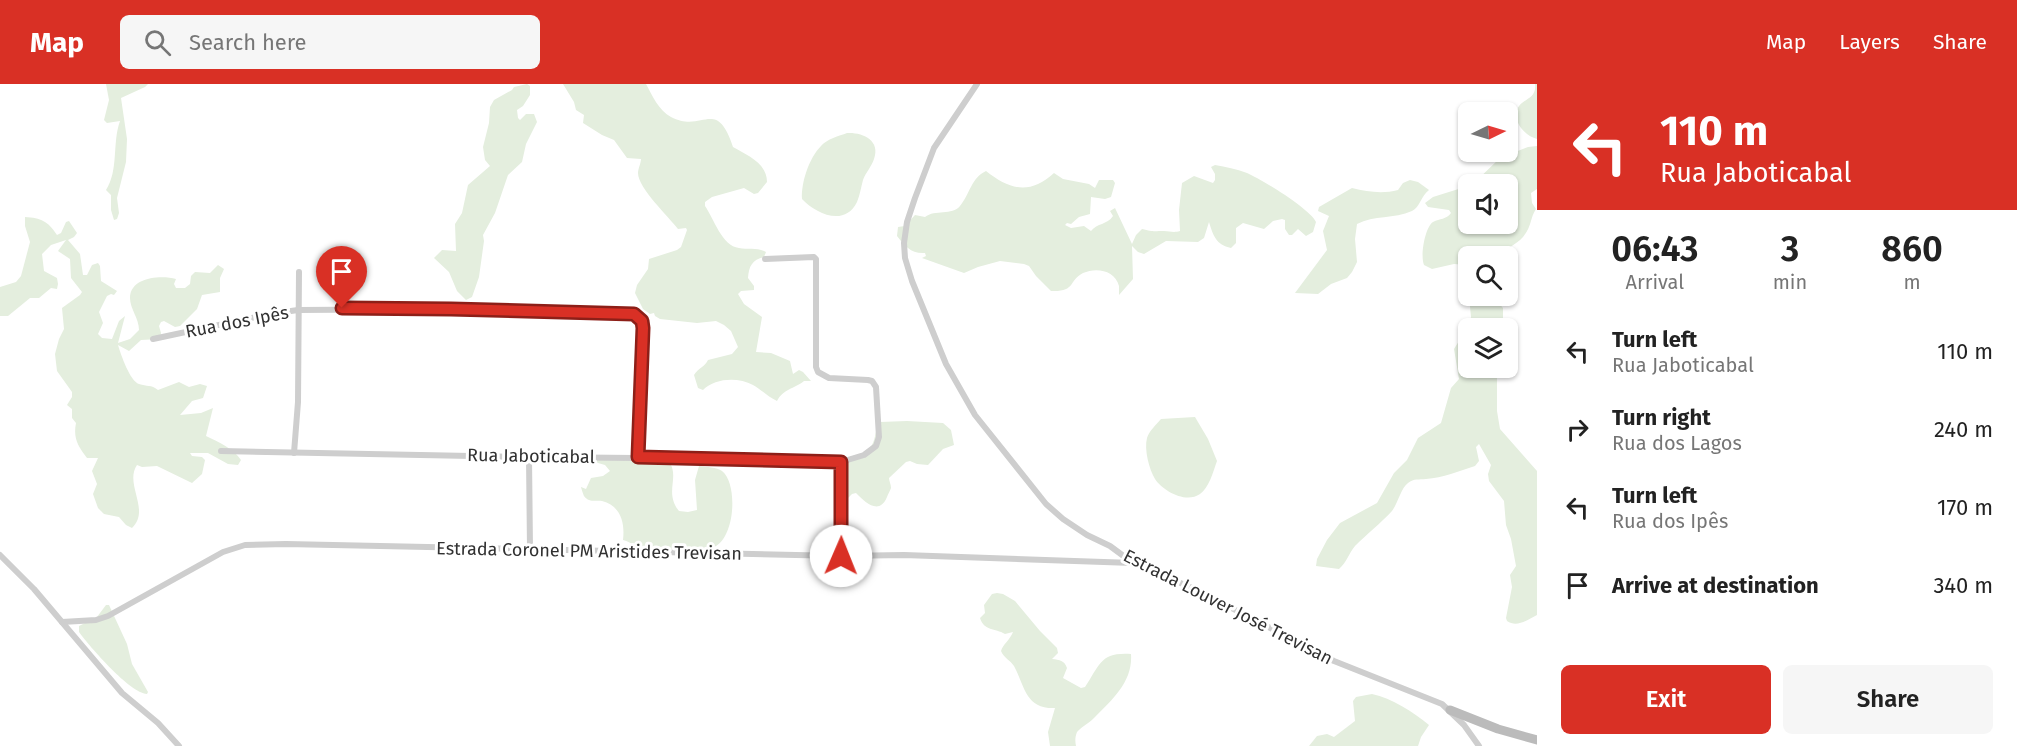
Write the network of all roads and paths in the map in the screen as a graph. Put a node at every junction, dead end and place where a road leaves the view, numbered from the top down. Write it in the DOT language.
graph roads {
  1 [pos="977,84"];
  2 [pos="765,259"];
  3 [pos="299,272"];
  4 [pos="298,310"];
  5 [pos="153,339"];
  6 [pos="221,451"];
  7 [pos="294,453"];
  8 [pos="529,457"];
  9 [pos="638,457"];
  10 [pos="841,462"];
  11 [pos="530,549"];
  12 [pos="0,555"];
  13 [pos="841,556"];
  14 [pos="1133,563"];
  15 [pos="62,622"];
  16 [pos="1450,710"];
  17 [pos="1537,740"];
  18 [pos="179,746"];
  19 [pos="1479,746"];
  1 -- 14 [label="street, Estrada Louver José Trevisan"];
  2 -- 10 [label="street"];
  3 -- 4 [label="street"];
  4 -- 5 [label="street, Rua dos Ipês"];
  4 -- 7 [label="street"];
  4 -- 9 [label="street, Rua dos Ipês"];
  6 -- 7 [label="street, Rua Jaboticabal"];
  7 -- 8 [label="street, Rua Jaboticabal"];
  8 -- 9 [label="street, Rua Jaboticabal"];
  8 -- 11 [label="street"];
  9 -- 10 [label="street, Rua Jaboticabal"];
  10 -- 13 [label="street"];
  11 -- 13 [label="street, Estrada Coronel PM Aristides Trevisan"];
  11 -- 15 [label="street, Estrada Coronel PM Aristides Trevisan"];
  12 -- 15 [label="street"];
  13 -- 14 [label="street, Estrada Coronel PM Aristides Trevisan"];
  14 -- 16 [label="street, Estrada Louver José Trevisan"];
  15 -- 18 [label="street"];
  16 -- 17 [label="street"];
  16 -- 19 [label="street, Estrada Louver José Trevisan"];
}
